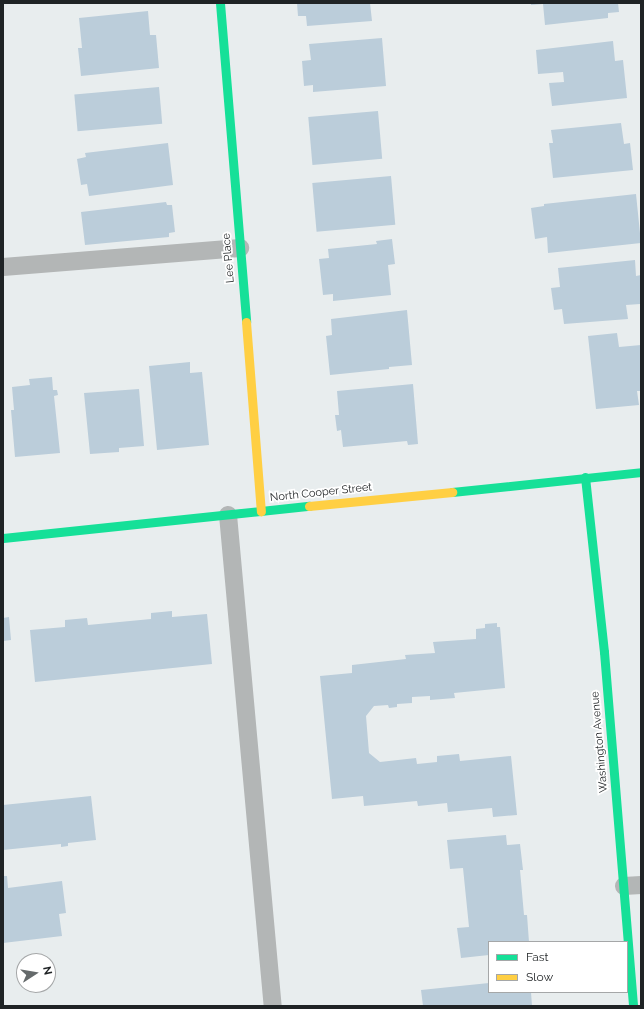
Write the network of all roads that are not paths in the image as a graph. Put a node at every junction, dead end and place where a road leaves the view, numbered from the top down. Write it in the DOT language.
graph roads {
  1 [pos="220,3"];
  2 [pos="240,248"];
  3 [pos="3,267"];
  4 [pos="641,472"];
  5 [pos="585,477"];
  6 [pos="261,511"];
  7 [pos="228,515"];
  8 [pos="3,538"];
  9 [pos="632,886"];
  10 [pos="273,1006"];
  11 [pos="633,1006"];
  1 -- 2 [label="street, Lee Place"];
  2 -- 3 [label="lane"];
  2 -- 6 [label="street, Lee Place"];
  4 -- 5 [label="street, North Cooper Street"];
  5 -- 6 [label="street, North Cooper Street"];
  5 -- 9 [label="street, Washington Avenue"];
  6 -- 7 [label="street, North Cooper Street"];
  7 -- 8 [label="street, North Cooper Street"];
  7 -- 10 [label="lane"];
  9 -- 11 [label="street, Washington Avenue"];
}
